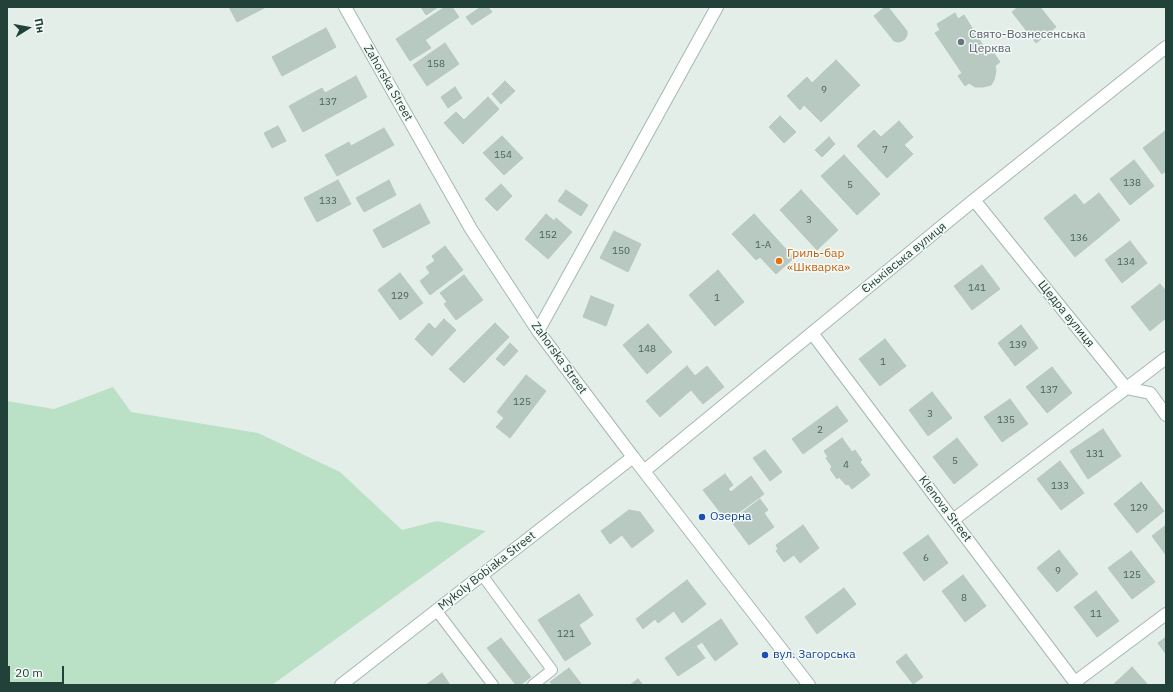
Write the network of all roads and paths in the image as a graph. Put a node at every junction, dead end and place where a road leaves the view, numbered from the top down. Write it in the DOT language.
graph roads {
  1 [pos="345,7"];
  2 [pos="717,7"];
  3 [pos="1166,47"];
  4 [pos="974,200"];
  5 [pos="538,331"];
  6 [pos="812,333"];
  7 [pos="1166,358"];
  8 [pos="1126,388"];
  9 [pos="1166,415"];
  10 [pos="633,457"];
  11 [pos="644,471"];
  12 [pos="953,520"];
  13 [pos="482,575"];
  14 [pos="436,610"];
  15 [pos="1166,614"];
  16 [pos="1076,684"];
  17 [pos="341,685"];
  18 [pos="493,685"];
  19 [pos="533,685"];
  20 [pos="809,685"];
  1 -- 5 [label="street, Zahorska Street"];
  2 -- 5 [label="street"];
  3 -- 4 [label="street, Єньківська вулиця"];
  4 -- 6 [label="street, Єньківська вулиця"];
  4 -- 8 [label="street, Щедра вулиця"];
  5 -- 10 [label="street, Zahorska Street"];
  6 -- 11 [label="street, Єньківська вулиця"];
  6 -- 12 [label="street, Klenova Street"];
  7 -- 8 [label="street"];
  8 -- 9 [label="street"];
  8 -- 12 [label="street"];
  10 -- 11 [label="street, Zahorska Street"];
  10 -- 13 [label="street, Mykoly Bobiaka Street"];
  11 -- 20 [label="street, Zahorska Street"];
  12 -- 16 [label="street, Klenova Street"];
  13 -- 14 [label="street, Mykoly Bobiaka Street"];
  13 -- 19 [label="lane"];
  14 -- 17 [label="street, Mykoly Bobiaka Street"];
  14 -- 18 [label="lane"];
  15 -- 16 [label="street"];
}
